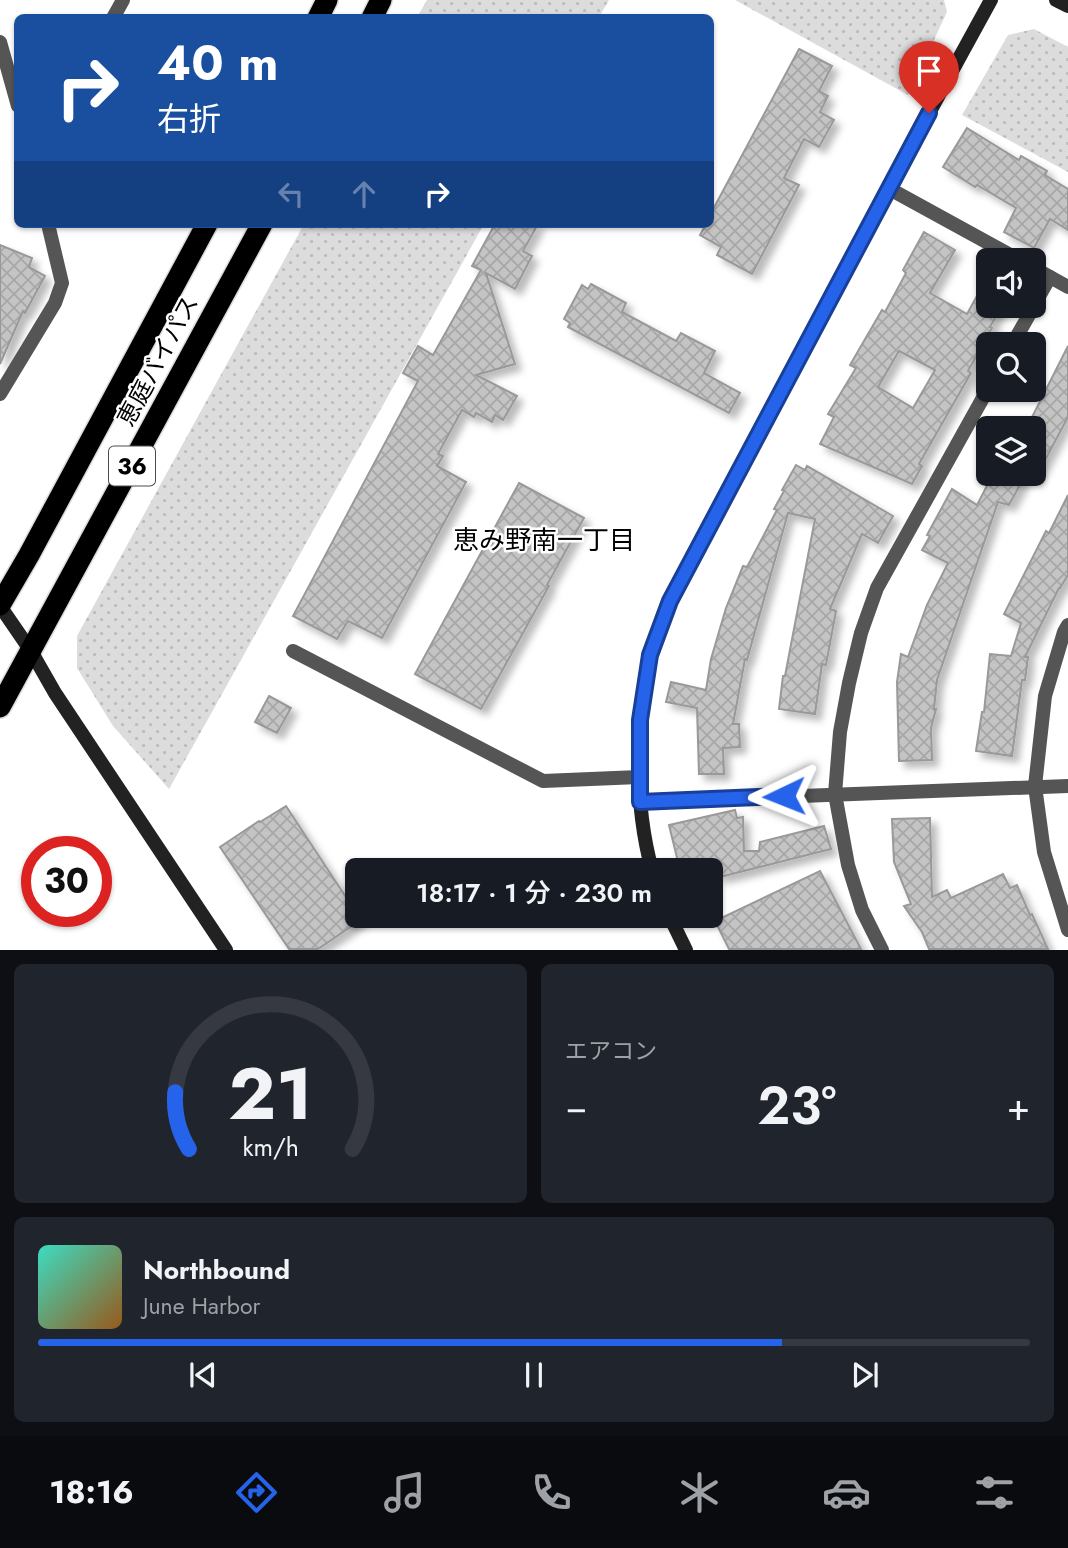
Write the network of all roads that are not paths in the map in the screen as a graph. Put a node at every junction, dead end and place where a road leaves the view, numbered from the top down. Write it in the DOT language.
graph roads {
  1 [pos="991,0"];
  2 [pos="1056,0"];
  3 [pos="1068,6"];
  4 [pos="0,42"];
  5 [pos="14,92"];
  6 [pos="888,188"];
  7 [pos="49,228"];
  8 [pos="205,228"];
  9 [pos="260,228"];
  10 [pos="997,248"];
  11 [pos="1046,275"];
  12 [pos="1050,277"];
  13 [pos="1046,284"];
  14 [pos="1068,287"];
  15 [pos="0,394"];
  16 [pos="981,402"];
  17 [pos="0,605"];
  18 [pos="1068,625"];
  19 [pos="31,651"];
  20 [pos="293,651"];
  21 [pos="0,707"];
  22 [pos="639,777"];
  23 [pos="1035,786"];
  24 [pos="1068,786"];
  25 [pos="835,794"];
  26 [pos="640,802"];
  27 [pos="649,858"];
  28 [pos="674,928"];
  29 [pos="1068,930"];
  30 [pos="226,950"];
  31 [pos="685,950"];
  32 [pos="882,950"];
  1 -- 6 [label="street"];
  2 -- 3 [label="street"];
  4 -- 5 [label="street"];
  6 -- 10 [label="street"];
  6 -- 22 [label="street"];
  7 -- 15 [label="street"];
  8 -- 17 [label="highway, 恵庭バイパス / 36"];
  9 -- 19 [label="highway, 恵庭バイパス / 36"];
  11 -- 12 [label="street"];
  12 -- 13 [label="street"];
  12 -- 14 [label="street"];
  16 -- 25 [label="street"];
  17 -- 19 [label="street"];
  18 -- 23 [label="street"];
  19 -- 21 [label="highway, 恵庭バイパス / 36"];
  19 -- 30 [label="street"];
  20 -- 22 [label="street"];
  22 -- 26 [label="street"];
  23 -- 24 [label="street"];
  23 -- 25 [label="street"];
  23 -- 29 [label="street"];
  25 -- 26 [label="street"];
  25 -- 32 [label="street"];
  26 -- 27 [label="street"];
  28 -- 31 [label="street"];
}
